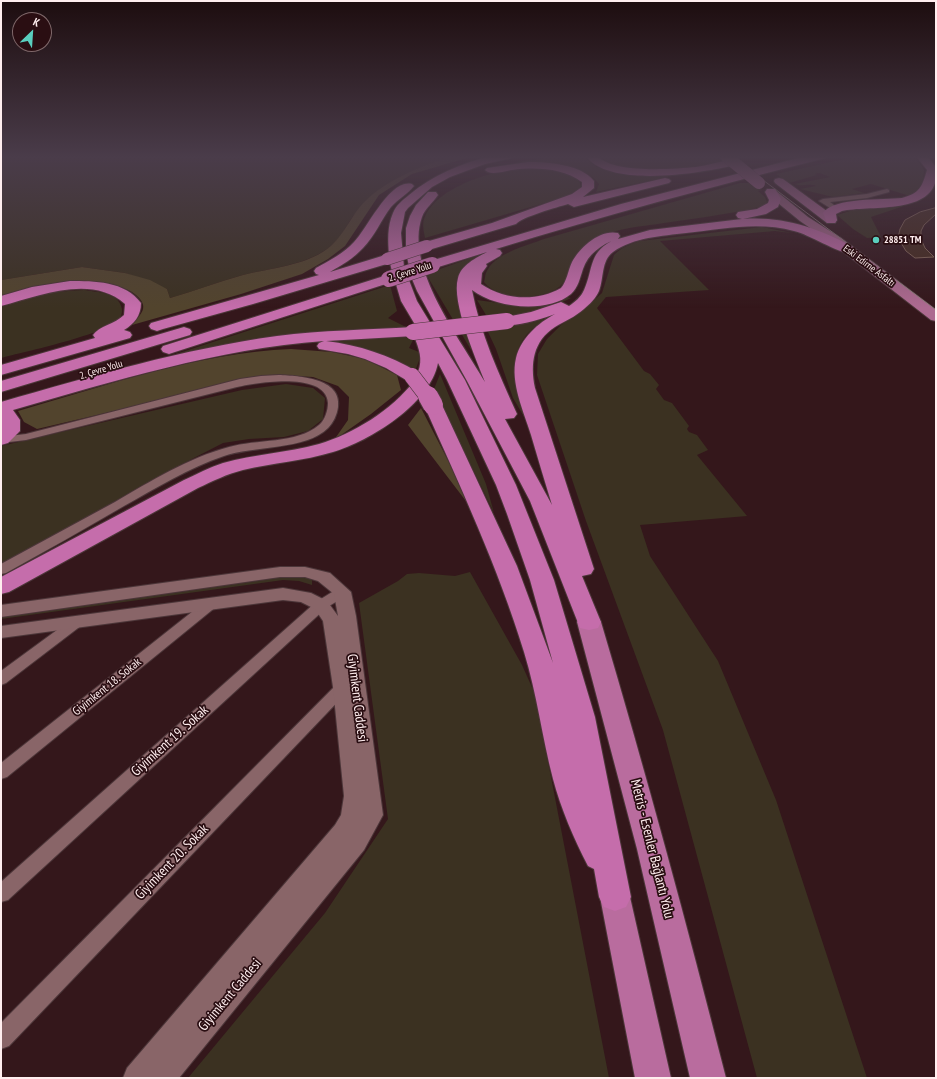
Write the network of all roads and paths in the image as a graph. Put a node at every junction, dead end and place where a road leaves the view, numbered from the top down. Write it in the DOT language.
graph roads {
  1 [pos="385,206"];
  2 [pos="403,206"];
  3 [pos="420,206"];
  4 [pos="548,206"];
  5 [pos="563,206"];
  6 [pos="593,206"];
  7 [pos="624,206"];
  8 [pos="771,206"];
  9 [pos="793,206"];
  10 [pos="816,206"];
  11 [pos="827,206"];
  12 [pos="847,206"];
  13 [pos="596,214"];
  14 [pos="833,215"];
  15 [pos="498,225"];
  16 [pos="843,229"];
  17 [pos="848,250"];
  18 [pos="430,256"];
  19 [pos="486,258"];
  20 [pos="388,269"];
  21 [pos="594,283"];
  22 [pos="1,301"];
  23 [pos="198,314"];
  24 [pos="936,317"];
  25 [pos="416,326"];
  26 [pos="228,350"];
  27 [pos="1,369"];
  28 [pos="1,387"];
  29 [pos="3,407"];
  30 [pos="1,440"];
  31 [pos="540,501"];
  32 [pos="1,570"];
  33 [pos="1,587"];
  34 [pos="342,592"];
  35 [pos="212,603"];
  36 [pos="321,605"];
  37 [pos="1,611"];
  38 [pos="77,622"];
  39 [pos="589,622"];
  40 [pos="1,632"];
  41 [pos="1,679"];
  42 [pos="342,687"];
  43 [pos="1,772"];
  44 [pos="1,894"];
  45 [pos="615,898"];
  46 [pos="1,1038"];
  47 [pos="137,1078"];
  48 [pos="161,1078"];
  49 [pos="653,1078"];
  50 [pos="708,1078"];
  1 -- 23 [label="highway"];
  2 -- 25 [label="highway"];
  3 -- 31 [label="highway"];
  4 -- 15 [label="highway"];
  5 -- 15 [label="highway"];
  6 -- 18 [label="highway, 2. Çevre Yolu"];
  7 -- 13 [label="highway, 2. Çevre Yolu"];
  8 -- 19 [label="highway"];
  9 -- 17 [label="main road, Eski Edirne Asfaltı"];
  10 -- 14 [label="highway, Eski Edirne Asfaltı"];
  11 -- 14 [label="street"];
  12 -- 14 [label="highway"];
  13 -- 18 [label="highway, 2. Çevre Yolu"];
  13 -- 19 [label="highway"];
  14 -- 16 [label="main road, Eski Edirne Asfaltı"];
  15 -- 18 [label="highway"];
  17 -- 21 [label="highway"];
  17 -- 24 [label="main road, Eski Edirne Asfaltı"];
  18 -- 20 [label="highway, 2. Çevre Yolu, bridge"];
  18 -- 20 [label="highway, bridge"];
  19 -- 31 [label="highway"];
  20 -- 23 [label="highway"];
  20 -- 28 [label="highway, 2. Çevre Yolu"];
  20 -- 29 [label="highway, 2. Çevre Yolu"];
  21 -- 25 [label="highway, bridge"];
  21 -- 39 [label="highway"];
  22 -- 27 [label="highway"];
  23 -- 27 [label="highway"];
  25 -- 26 [label="highway"];
  25 -- 33 [label="highway"];
  25 -- 45 [label="highway"];
  26 -- 29 [label="highway"];
  26 -- 45 [label="highway, bridge"];
  29 -- 30 [label="highway"];
  30 -- 32 [label="street"];
  31 -- 39 [label="highway"];
  34 -- 36 [label="street, Giyimkent 19. Sokak"];
  34 -- 37 [label="street"];
  34 -- 48 [label="street, Giyimkent Caddesi"];
  35 -- 36 [label="street"];
  35 -- 38 [label="street"];
  35 -- 43 [label="street, Giyimkent 18. Sokak"];
  36 -- 42 [label="street, Giyimkent Caddesi"];
  36 -- 44 [label="street, Giyimkent 19. Sokak"];
  38 -- 40 [label="street"];
  38 -- 41 [label="street"];
  39 -- 50 [label="highway, Metris - Esenler Bağlantı Yolu"];
  42 -- 46 [label="street, Giyimkent 20. Sokak"];
  42 -- 47 [label="street, Giyimkent Caddesi"];
  45 -- 49 [label="highway"];
}
